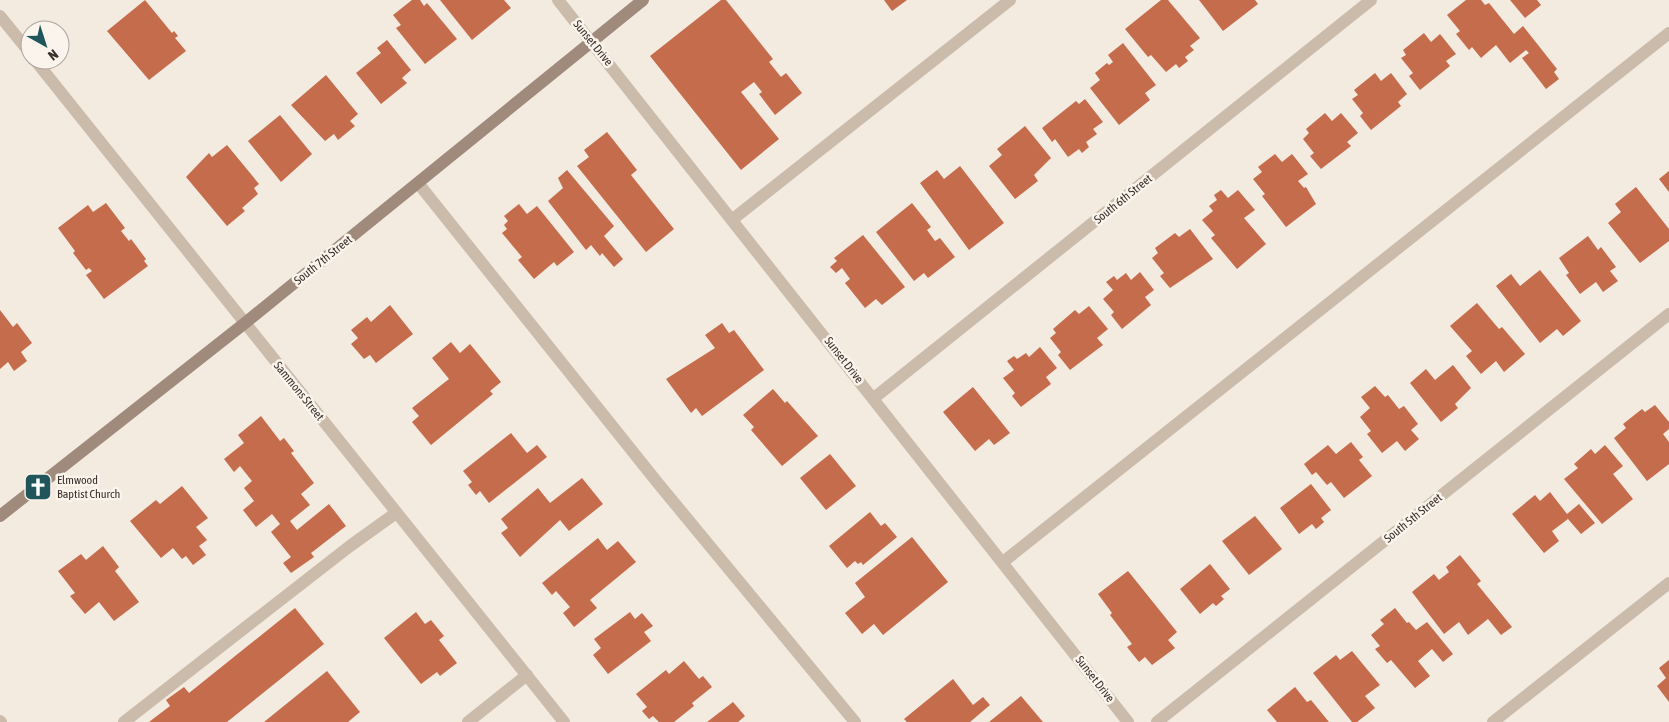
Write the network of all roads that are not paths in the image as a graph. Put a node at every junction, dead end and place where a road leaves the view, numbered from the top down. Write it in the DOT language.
graph roads {
  1 [pos="558,0"];
  2 [pos="643,0"];
  3 [pos="1010,0"];
  4 [pos="1371,0"];
  5 [pos="0,16"];
  6 [pos="1669,33"];
  7 [pos="20,41"];
  8 [pos="592,42"];
  9 [pos="43,70"];
  10 [pos="418,183"];
  11 [pos="733,219"];
  12 [pos="1669,314"];
  13 [pos="245,323"];
  14 [pos="874,398"];
  15 [pos="396,513"];
  16 [pos="0,516"];
  17 [pos="1003,562"];
  18 [pos="1669,583"];
  19 [pos="527,675"];
  20 [pos="124,722"];
  21 [pos="468,722"];
  22 [pos="564,722"];
  23 [pos="855,722"];
  24 [pos="1128,722"];
  25 [pos="1157,722"];
  26 [pos="1493,722"];
  1 -- 8 [label="street, Sunset Drive"];
  2 -- 8 [label="main road, South 7th Street"];
  3 -- 11 [label="street"];
  4 -- 14 [label="street, South 6th Street"];
  5 -- 7 [label="street"];
  6 -- 17 [label="street"];
  8 -- 10 [label="main road, South 7th Street"];
  8 -- 11 [label="street, Sunset Drive"];
  9 -- 13 [label="street, Sammons Street"];
  10 -- 13 [label="main road, South 7th Street"];
  10 -- 23 [label="street"];
  11 -- 14 [label="street, Sunset Drive"];
  12 -- 25 [label="street, South 5th Street"];
  13 -- 15 [label="street, Sammons Street"];
  13 -- 16 [label="main road, South 7th Street"];
  14 -- 17 [label="street, Sunset Drive"];
  15 -- 19 [label="street, Sammons Street"];
  15 -- 20 [label="street"];
  17 -- 24 [label="street, Sunset Drive"];
  18 -- 26 [label="street"];
  19 -- 21 [label="street"];
  19 -- 22 [label="street, Sammons Street"];
}
